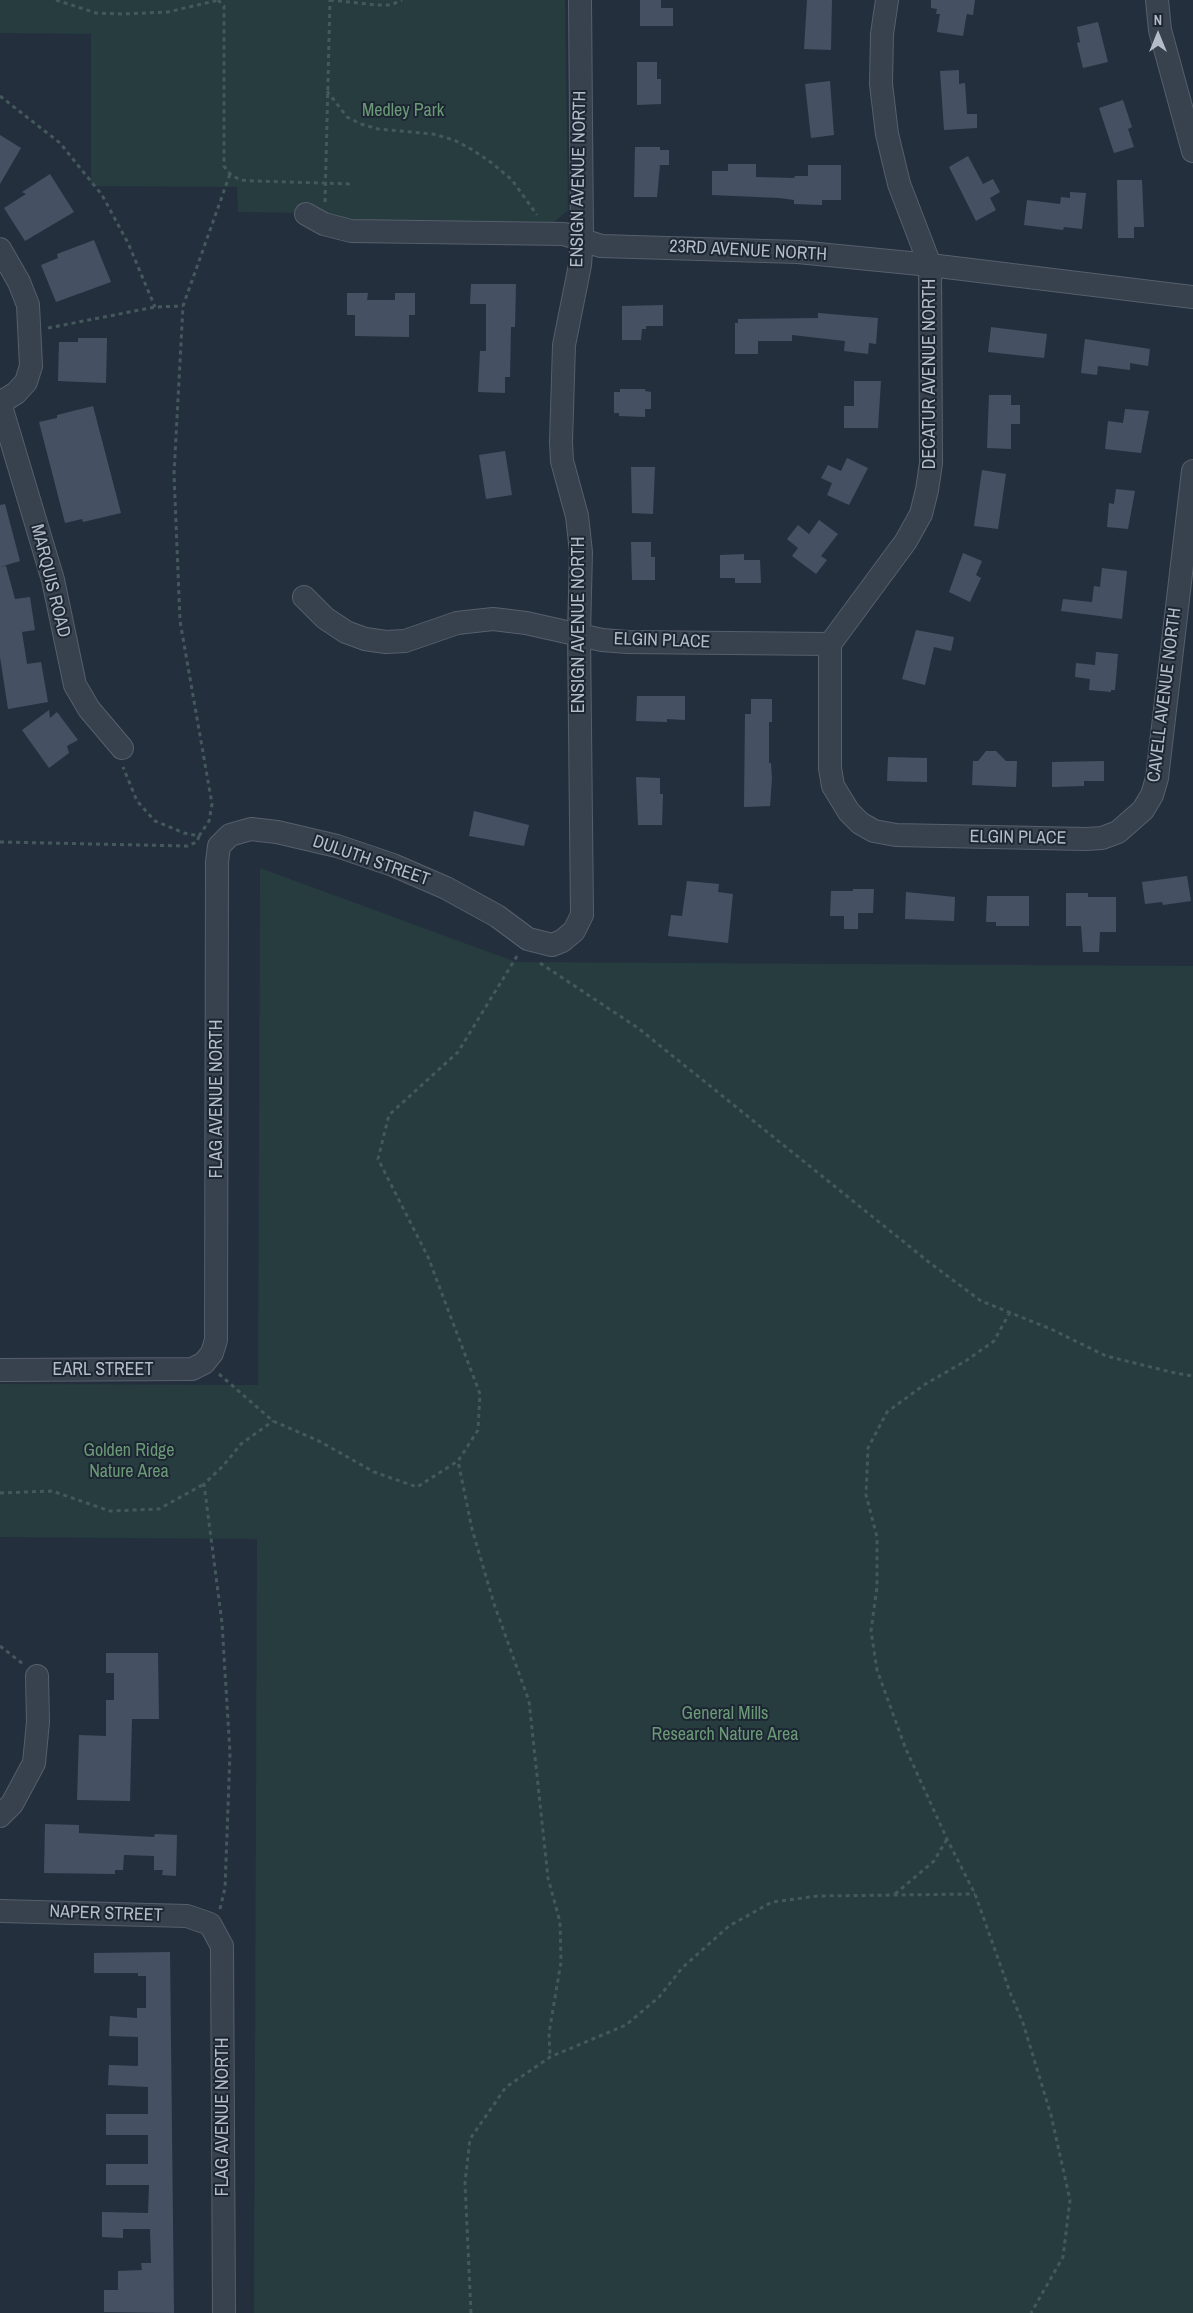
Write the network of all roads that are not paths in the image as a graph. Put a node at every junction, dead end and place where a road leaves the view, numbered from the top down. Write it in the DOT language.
graph roads {
  1 [pos="580,0"];
  2 [pos="887,0"];
  3 [pos="1156,0"];
  4 [pos="1193,152"];
  5 [pos="315,219"];
  6 [pos="582,239"];
  7 [pos="0,250"];
  8 [pos="930,265"];
  9 [pos="1193,297"];
  10 [pos="0,403"];
  11 [pos="1193,471"];
  12 [pos="304,597"];
  13 [pos="580,634"];
  14 [pos="830,644"];
  15 [pos="122,748"];
  16 [pos="1130,822"];
  17 [pos="230,835"];
  18 [pos="528,939"];
  19 [pos="212,1365"];
  20 [pos="0,1370"];
  21 [pos="37,1676"];
  22 [pos="0,1816"];
  23 [pos="0,1911"];
  24 [pos="210,1924"];
  25 [pos="224,2313"];
  1 -- 6 [label="street, ENSIGN AVENUE NORTH"];
  2 -- 8 [label="street, DECATUR AVENUE NORTH"];
  3 -- 4 [label="street"];
  5 -- 6 [label="street, 23RD AVENUE NORTH"];
  6 -- 8 [label="street, 23RD AVENUE NORTH"];
  6 -- 13 [label="street, ENSIGN AVENUE NORTH"];
  7 -- 10 [label="street"];
  8 -- 9 [label="street, 23RD AVENUE NORTH"];
  8 -- 14 [label="street, DECATUR AVENUE NORTH"];
  10 -- 15 [label="street, MARQUIS ROAD"];
  11 -- 16 [label="street, CAVELL AVENUE NORTH"];
  12 -- 13 [label="street, ELGIN PLACE"];
  13 -- 14 [label="street, ELGIN PLACE"];
  13 -- 18 [label="street, ENSIGN AVENUE NORTH"];
  14 -- 16 [label="street, ELGIN PLACE"];
  17 -- 18 [label="street, DULUTH STREET"];
  17 -- 19 [label="street, FLAG AVENUE NORTH"];
  19 -- 20 [label="street, EARL STREET"];
  21 -- 22 [label="street"];
  23 -- 24 [label="street, NAPER STREET"];
  24 -- 25 [label="street, FLAG AVENUE NORTH"];
}
